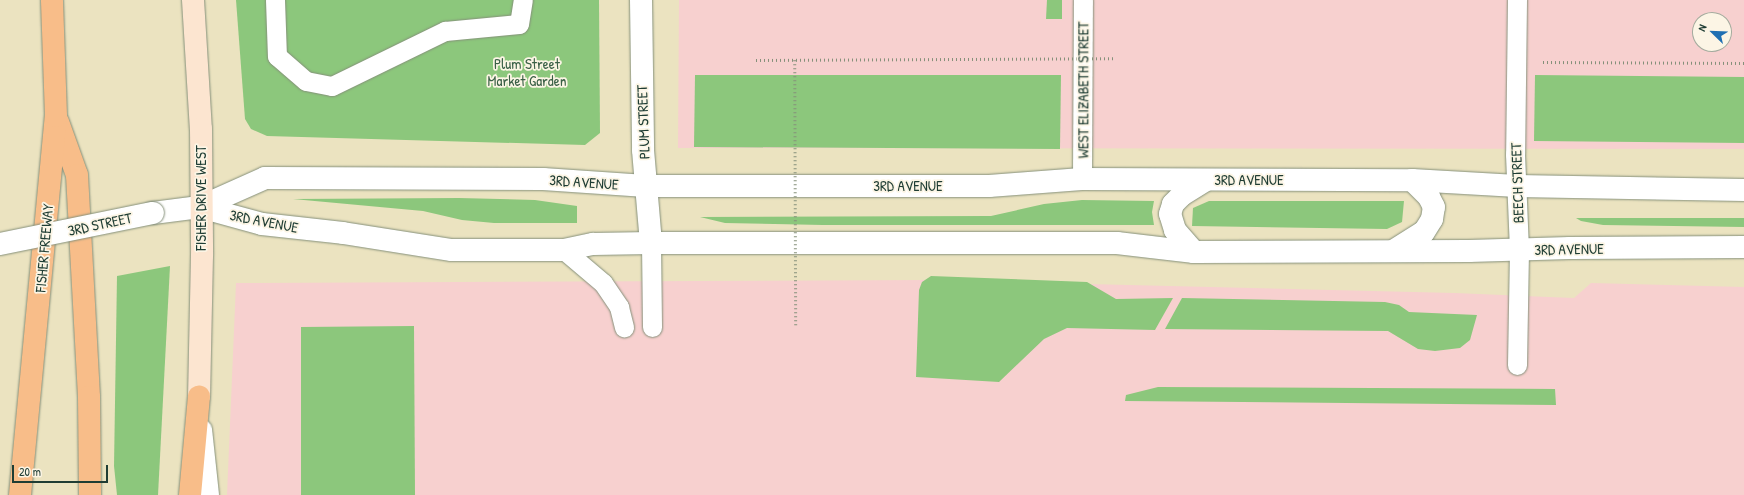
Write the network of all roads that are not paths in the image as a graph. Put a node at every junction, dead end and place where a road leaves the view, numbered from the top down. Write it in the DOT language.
graph roads {
  1 [pos="52,0"];
  2 [pos="193,0"];
  3 [pos="275,0"];
  4 [pos="523,0"];
  5 [pos="641,0"];
  6 [pos="1083,0"];
  7 [pos="1517,0"];
  8 [pos="56,116"];
  9 [pos="1082,179"];
  10 [pos="1206,180"];
  11 [pos="1412,180"];
  12 [pos="646,186"];
  13 [pos="1517,186"];
  14 [pos="1744,190"];
  15 [pos="200,206"];
  16 [pos="651,243"];
  17 [pos="0,244"];
  18 [pos="1744,247"];
  19 [pos="564,250"];
  20 [pos="1519,250"];
  21 [pos="1393,251"];
  22 [pos="1194,252"];
  23 [pos="624,327"];
  24 [pos="652,327"];
  25 [pos="1517,366"];
  26 [pos="199,396"];
  27 [pos="20,495"];
  28 [pos="90,495"];
  29 [pos="190,495"];
  30 [pos="209,495"];
  1 -- 8 [label="highway, FISHER FREEWAY"];
  2 -- 15 [label="street, FISHER DRIVE WEST"];
  3 -- 4 [label="lane"];
  5 -- 12 [label="street, PLUM STREET"];
  6 -- 9 [label="lane, WEST ELIZABETH STREET"];
  7 -- 13 [label="lane, BEECH STREET"];
  8 -- 27 [label="highway, FISHER FREEWAY"];
  8 -- 28 [label="highway"];
  9 -- 10 [label="street, 3RD AVENUE"];
  9 -- 12 [label="street, 3RD AVENUE"];
  10 -- 11 [label="street, 3RD AVENUE"];
  10 -- 22 [label="street, 3RD AVENUE"];
  11 -- 13 [label="street, 3RD AVENUE"];
  11 -- 21 [label="street"];
  12 -- 15 [label="street, 3RD AVENUE"];
  12 -- 16 [label="street, PLUM STREET"];
  13 -- 14 [label="street, 3RD AVENUE"];
  13 -- 20 [label="lane, BEECH STREET"];
  15 -- 17 [label="street, 3RD STREET, bridge"];
  15 -- 19 [label="street, 3RD AVENUE"];
  15 -- 26 [label="street, FISHER DRIVE WEST"];
  16 -- 19 [label="street, 3RD AVENUE"];
  16 -- 22 [label="street, 3RD AVENUE"];
  16 -- 24 [label="lane"];
  18 -- 20 [label="street, 3RD AVENUE"];
  19 -- 23 [label="lane"];
  20 -- 21 [label="street, 3RD AVENUE"];
  20 -- 25 [label="lane, BEECH STREET"];
  21 -- 22 [label="street, 3RD AVENUE"];
  26 -- 29 [label="highway"];
  26 -- 30 [label="lane"];
}
